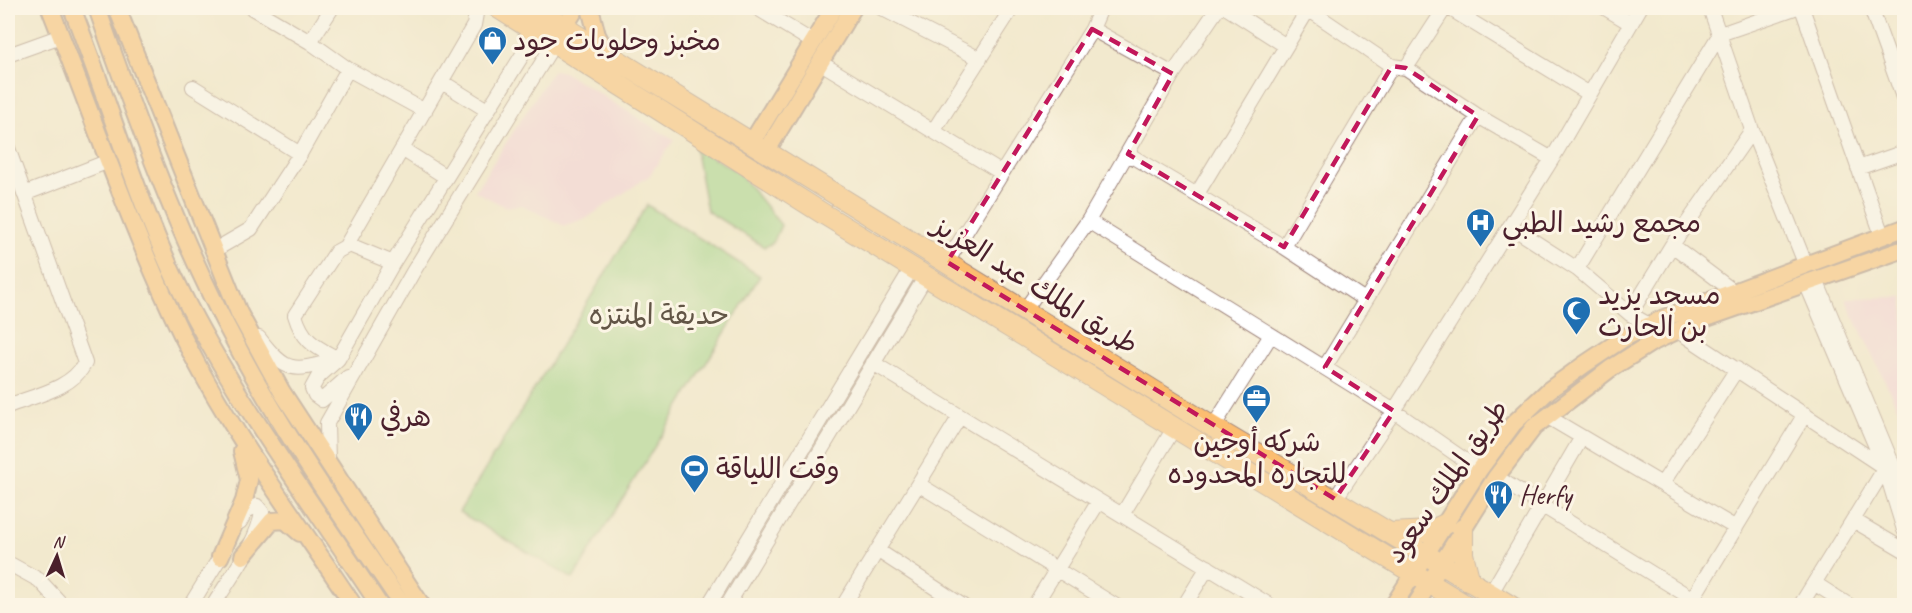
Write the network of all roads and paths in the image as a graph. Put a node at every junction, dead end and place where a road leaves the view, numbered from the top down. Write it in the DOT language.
graph roads {
  1 [pos="50,8"];
  2 [pos="72,8"];
  3 [pos="97,8"];
  4 [pos="117,8"];
  5 [pos="252,8"];
  6 [pos="332,8"];
  7 [pos="477,8"];
  8 [pos="498,8"];
  9 [pos="576,8"];
  10 [pos="590,8"];
  11 [pos="757,8"];
  12 [pos="834,8"];
  13 [pos="853,8"];
  14 [pos="881,8"];
  15 [pos="1012,8"];
  16 [pos="1101,8"];
  17 [pos="1218,8"];
  18 [pos="1227,8"];
  19 [pos="1309,8"];
  20 [pos="1447,8"];
  21 [pos="1605,8"];
  22 [pos="1640,8"];
  23 [pos="1710,8"];
  24 [pos="1795,8"];
  25 [pos="1802,8"];
  26 [pos="1871,8"];
  27 [pos="547,18"];
  28 [pos="1630,23"];
  29 [pos="1092,29"];
  30 [pos="1720,34"];
  31 [pos="61,36"];
  32 [pos="310,42"];
  33 [pos="813,42"];
  34 [pos="554,43"];
  35 [pos="1286,46"];
  36 [pos="605,50"];
  37 [pos="8,55"];
  38 [pos="980,59"];
  39 [pos="116,61"];
  40 [pos="821,63"];
  41 [pos="1399,67"];
  42 [pos="348,69"];
  43 [pos="1173,74"];
  44 [pos="442,82"];
  45 [pos="194,87"];
  46 [pos="1588,93"];
  47 [pos="1905,100"];
  48 [pos="487,110"];
  49 [pos="425,111"];
  50 [pos="1478,117"];
  51 [pos="934,130"];
  52 [pos="1752,130"];
  53 [pos="171,146"];
  54 [pos="759,147"];
  55 [pos="8,148"];
  56 [pos="402,149"];
  57 [pos="1905,152"];
  58 [pos="300,154"];
  59 [pos="1128,154"];
  60 [pos="1552,159"];
  61 [pos="109,161"];
  62 [pos="1858,168"];
  63 [pos="1002,173"];
  64 [pos="446,177"];
  65 [pos="24,194"];
  66 [pos="1197,194"];
  67 [pos="1088,221"];
  68 [pos="1510,226"];
  69 [pos="1905,228"];
  70 [pos="1882,235"];
  71 [pos="348,245"];
  72 [pos="1672,245"];
  73 [pos="1284,247"];
  74 [pos="1905,249"];
  75 [pos="213,251"];
  76 [pos="947,262"];
  77 [pos="1805,263"];
  78 [pos="393,264"];
  79 [pos="1577,269"];
  80 [pos="919,272"];
  81 [pos="1811,282"];
  82 [pos="1733,291"];
  83 [pos="1365,300"];
  84 [pos="1024,310"];
  85 [pos="239,313"];
  86 [pos="1630,314"];
  87 [pos="1649,325"];
  88 [pos="1678,331"];
  89 [pos="1271,335"];
  90 [pos="338,359"];
  91 [pos="873,363"];
  92 [pos="359,367"];
  93 [pos="1325,367"];
  94 [pos="1737,369"];
  95 [pos="8,406"];
  96 [pos="1394,411"];
  97 [pos="1805,414"];
  98 [pos="960,416"];
  99 [pos="1548,417"];
  100 [pos="1213,427"];
  101 [pos="234,428"];
  102 [pos="1174,428"];
  103 [pos="1582,437"];
  104 [pos="328,463"];
  105 [pos="1890,466"];
  106 [pos="1479,470"];
  107 [pos="1496,477"];
  108 [pos="918,484"];
  109 [pos="1662,484"];
  110 [pos="1905,492"];
  111 [pos="1335,499"];
  112 [pos="1099,501"];
  113 [pos="1541,506"];
  114 [pos="1122,515"];
  115 [pos="1853,520"];
  116 [pos="1454,526"];
  117 [pos="1736,528"];
  118 [pos="1905,530"];
  119 [pos="1390,533"];
  120 [pos="310,541"];
  121 [pos="877,550"];
  122 [pos="1905,550"];
  123 [pos="243,556"];
  124 [pos="220,557"];
  125 [pos="1433,560"];
  126 [pos="8,563"];
  127 [pos="1208,567"];
  128 [pos="1057,569"];
  129 [pos="1421,579"];
  130 [pos="1470,582"];
  131 [pos="1814,583"];
  132 [pos="1491,593"];
  133 [pos="941,599"];
  134 [pos="1690,602"];
  135 [pos="732,604"];
  136 [pos="63,606"];
  137 [pos="190,606"];
  138 [pos="213,606"];
  139 [pos="354,606"];
  140 [pos="380,606"];
  141 [pos="403,606"];
  142 [pos="419,606"];
  143 [pos="708,606"];
  144 [pos="843,606"];
  145 [pos="963,606"];
  146 [pos="1034,606"];
  147 [pos="1116,606"];
  148 [pos="1184,606"];
  149 [pos="1271,606"];
  150 [pos="1393,606"];
  151 [pos="1415,606"];
  152 [pos="1467,606"];
  153 [pos="1511,606"];
  154 [pos="1800,606"];
  155 [pos="1850,606"];
  1 -- 31 [label="main road"];
  2 -- 140 [label="main road"];
  3 -- 39 [label="main road"];
  4 -- 53 [label="main road"];
  5 -- 32 [label="street"];
  6 -- 32 [label="street"];
  7 -- 44 [label="street"];
  8 -- 27 [label="highway, طريق الملك عبد العزيز"];
  9 -- 27 [label="main road"];
  10 -- 36 [label="main road"];
  11 -- 33 [label="street"];
  12 -- 33 [label="main road"];
  13 -- 40 [label="main road"];
  14 -- 38 [label="street"];
  15 -- 38 [label="street"];
  16 -- 29 [label="street"];
  17 -- 43 [label="street"];
  18 -- 35 [label="street"];
  19 -- 35 [label="street"];
  19 -- 41 [label="street"];
  20 -- 41 [label="street"];
  20 -- 46 [label="street"];
  21 -- 28 [label="street"];
  22 -- 28 [label="street"];
  23 -- 30 [label="street"];
  24 -- 30 [label="street"];
  25 -- 62 [label="street"];
  26 -- 47 [label="street"];
  27 -- 34 [label="highway, طريق الملك عبد العزيز"];
  27 -- 36 [label="highway, طريق الملك عبد العزيز"];
  27 -- 48 [label="street"];
  28 -- 46 [label="street"];
  29 -- 43 [label="street"];
  29 -- 63 [label="street"];
  30 -- 52 [label="street"];
  30 -- 79 [label="street"];
  31 -- 37 [label="street"];
  31 -- 61 [label="main road"];
  32 -- 42 [label="street"];
  33 -- 54 [label="main road"];
  34 -- 80 [label="highway, طريق الملك عبد العزيز"];
  34 -- 92 [label="street"];
  35 -- 66 [label="street"];
  36 -- 54 [label="highway, طريق الملك عبد العزيز"];
  38 -- 51 [label="street"];
  39 -- 53 [label="main road"];
  39 -- 141 [label="main road"];
  40 -- 51 [label="street"];
  40 -- 54 [label="main road"];
  41 -- 50 [label="street"];
  41 -- 73 [label="street"];
  42 -- 49 [label="street"];
  42 -- 58 [label="street"];
  43 -- 59 [label="street"];
  44 -- 48 [label="street"];
  44 -- 49 [label="street"];
  45 -- 58 [label="street"];
  46 -- 60 [label="street"];
  48 -- 64 [label="street"];
  49 -- 56 [label="street"];
  50 -- 60 [label="street"];
  50 -- 83 [label="street"];
  51 -- 63 [label="street"];
  52 -- 72 [label="street"];
  52 -- 77 [label="street"];
  53 -- 75 [label="main road"];
  54 -- 76 [label="highway, طريق الملك عبد العزيز"];
  55 -- 65 [label="street"];
  56 -- 64 [label="street"];
  56 -- 71 [label="street"];
  57 -- 62 [label="street"];
  58 -- 75 [label="street"];
  59 -- 66 [label="street"];
  59 -- 67 [label="street"];
  60 -- 68 [label="street"];
  61 -- 65 [label="street"];
  61 -- 101 [label="main road"];
  62 -- 70 [label="street"];
  63 -- 76 [label="street"];
  64 -- 78 [label="street"];
  65 -- 95 [label="street"];
  66 -- 73 [label="street"];
  67 -- 84 [label="street"];
  67 -- 89 [label="street"];
  68 -- 79 [label="street"];
  68 -- 96 [label="street"];
  69 -- 70 [label="main road, طريق الملك سعود"];
  70 -- 77 [label="main road, طريق الملك سعود"];
  71 -- 78 [label="street"];
  71 -- 90 [label="street"];
  72 -- 82 [label="street"];
  72 -- 86 [label="street"];
  73 -- 83 [label="street"];
  74 -- 81 [label="main road, طريق الملك سعود"];
  75 -- 85 [label="main road"];
  76 -- 84 [label="highway, طريق الملك عبد العزيز"];
  77 -- 82 [label="main road, طريق الملك سعود"];
  78 -- 90 [label="street"];
  79 -- 86 [label="street"];
  80 -- 91 [label="street"];
  80 -- 102 [label="highway, طريق الملك عبد العزيز"];
  80 -- 143 [label="street"];
  81 -- 88 [label="main road, طريق الملك سعود"];
  81 -- 105 [label="street"];
  82 -- 87 [label="main road, طريق الملك سعود"];
  83 -- 93 [label="street"];
  84 -- 100 [label="highway, طريق الملك عبد العزيز"];
  85 -- 90 [label="street"];
  85 -- 104 [label="main road"];
  86 -- 87 [label="street"];
  87 -- 106 [label="main road, طريق الملك سعود"];
  88 -- 94 [label="street"];
  88 -- 99 [label="main road, طريق الملك سعود"];
  89 -- 93 [label="street"];
  89 -- 100 [label="street"];
  90 -- 92 [label="street"];
  91 -- 98 [label="street"];
  91 -- 135 [label="street"];
  92 -- 104 [label="street"];
  93 -- 96 [label="street"];
  94 -- 97 [label="street"];
  94 -- 109 [label="street"];
  96 -- 106 [label="street"];
  96 -- 111 [label="street"];
  97 -- 105 [label="street"];
  97 -- 117 [label="street"];
  98 -- 108 [label="street"];
  98 -- 112 [label="street"];
  99 -- 103 [label="street"];
  99 -- 107 [label="main road, طريق الملك سعود"];
  100 -- 111 [label="highway, طريق الملك عبد العزيز"];
  101 -- 120 [label="main road"];
  101 -- 124 [label="main road"];
  102 -- 114 [label="street"];
  102 -- 129 [label="highway, طريق الملك عبد العزيز"];
  103 -- 109 [label="street"];
  103 -- 113 [label="street"];
  104 -- 142 [label="main road"];
  105 -- 110 [label="street"];
  105 -- 115 [label="street"];
  105 -- 118 [label="street"];
  106 -- 116 [label="main road, طريق الملك سعود"];
  107 -- 113 [label="street"];
  107 -- 116 [label="main road, طريق الملك سعود"];
  108 -- 121 [label="street"];
  108 -- 128 [label="street"];
  109 -- 117 [label="street"];
  111 -- 119 [label="highway, طريق الملك عبد العزيز"];
  112 -- 114 [label="street"];
  112 -- 128 [label="street"];
  113 -- 132 [label="street"];
  113 -- 134 [label="street"];
  114 -- 127 [label="street"];
  115 -- 122 [label="street"];
  115 -- 131 [label="street"];
  116 -- 119 [label="highway"];
  116 -- 125 [label="main road, طريق الملك سعود"];
  116 -- 130 [label="highway"];
  117 -- 134 [label="street"];
  119 -- 125 [label="highway, طريق الملك عبد العزيز"];
  120 -- 123 [label="main road"];
  120 -- 139 [label="main road"];
  121 -- 133 [label="street"];
  121 -- 144 [label="street"];
  123 -- 124 [label="street"];
  123 -- 138 [label="street"];
  124 -- 137 [label="street"];
  125 -- 129 [label="main road, طريق الملك سعود"];
  125 -- 130 [label="highway, طريق الملك عبد العزيز"];
  126 -- 136 [label="street"];
  127 -- 148 [label="street"];
  127 -- 149 [label="street"];
  128 -- 146 [label="street"];
  128 -- 147 [label="street"];
  129 -- 150 [label="main road, طريق الملك سعود"];
  129 -- 151 [label="main road, طريق الملك سعود"];
  129 -- 152 [label="highway, طريق الملك عبد العزيز"];
  130 -- 132 [label="highway, طريق الملك عبد العزيز"];
  131 -- 154 [label="street"];
  131 -- 155 [label="street"];
  132 -- 153 [label="highway, طريق الملك عبد العزيز"];
  133 -- 145 [label="street"];
}
